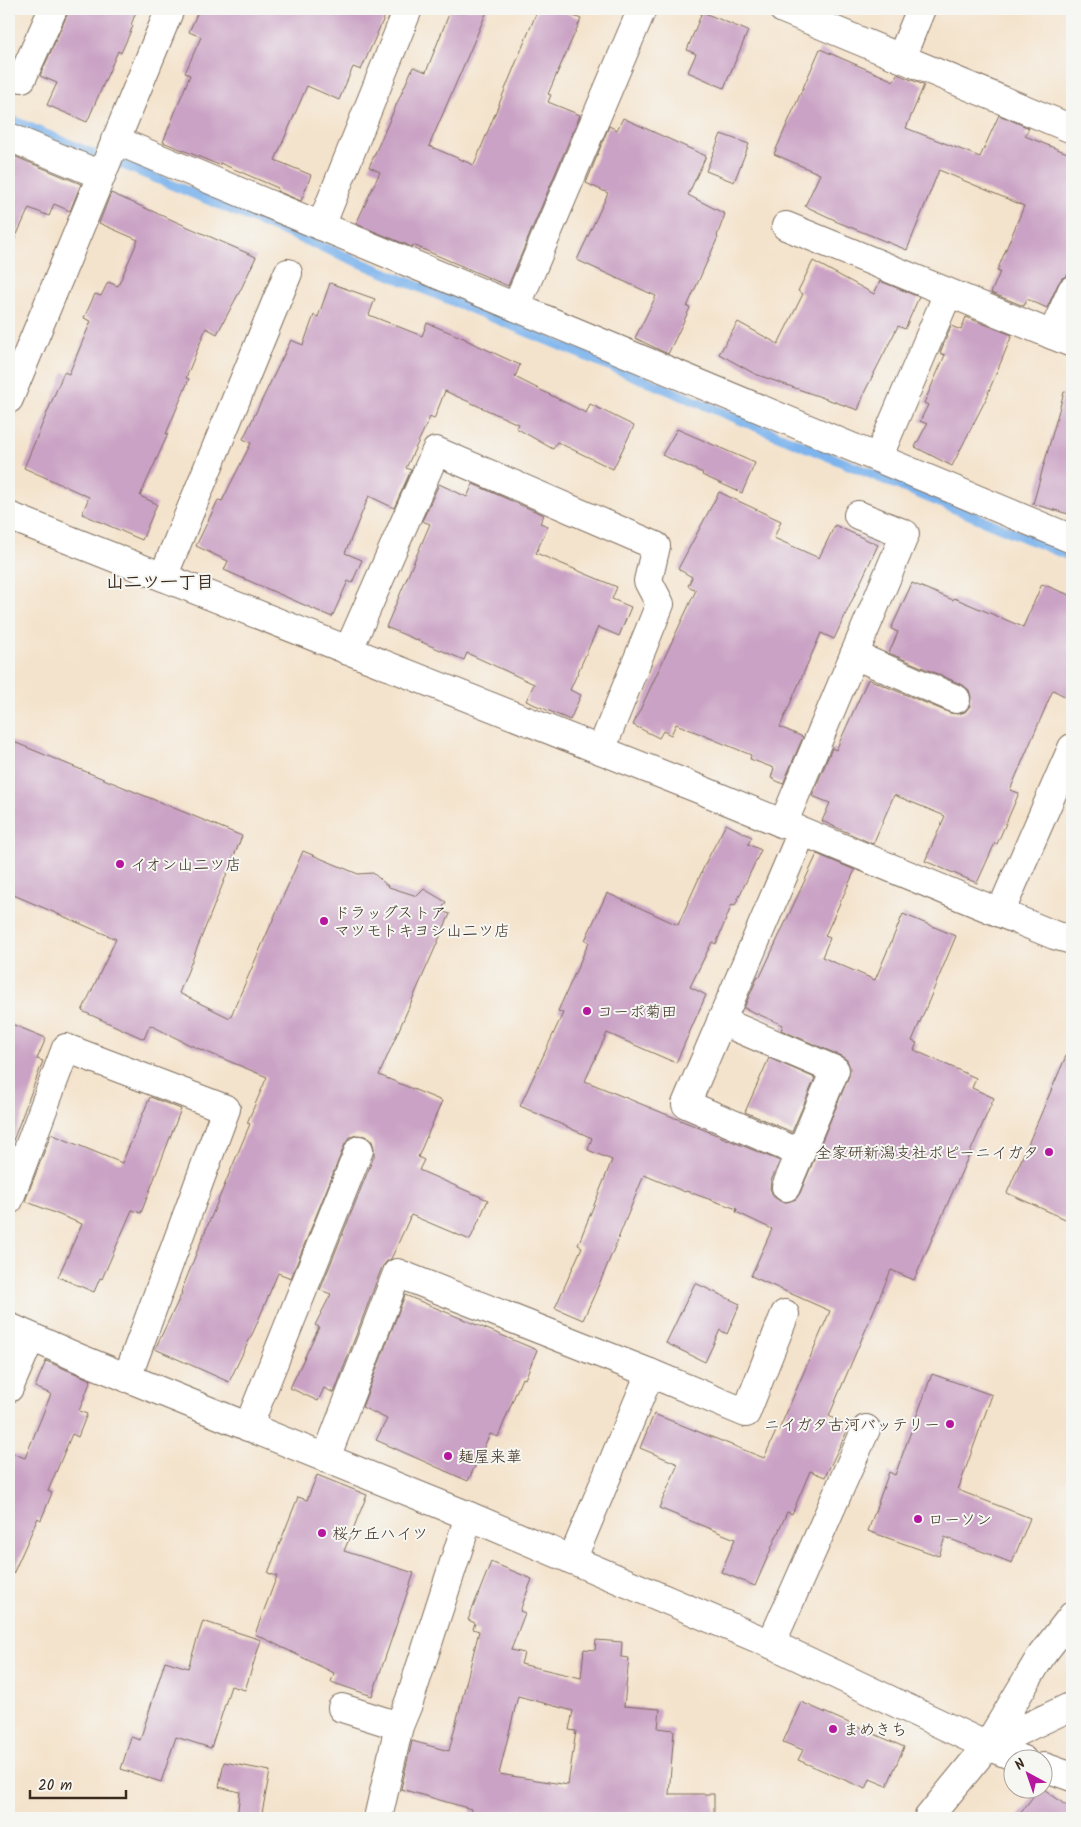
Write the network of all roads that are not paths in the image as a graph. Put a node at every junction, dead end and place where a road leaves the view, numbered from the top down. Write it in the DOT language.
graph roads {
  1 [pos="53,9"];
  2 [pos="170,9"];
  3 [pos="408,9"];
  4 [pos="642,9"];
  5 [pos="783,9"];
  6 [pos="921,9"];
  7 [pos="901,58"];
  8 [pos="22,78"];
  9 [pos="1072,129"];
  10 [pos="9,137"];
  11 [pos="115,140"];
  12 [pos="101,175"];
  13 [pos="322,226"];
  14 [pos="786,226"];
  15 [pos="288,273"];
  16 [pos="1072,290"];
  17 [pos="948,293"];
  18 [pos="516,307"];
  19 [pos="1062,339"];
  20 [pos="9,399"];
  21 [pos="878,458"];
  22 [pos="858,515"];
  23 [pos="9,516"];
  24 [pos="1072,539"];
  25 [pos="163,577"];
  26 [pos="348,651"];
  27 [pos="854,656"];
  28 [pos="956,699"];
  29 [pos="1072,748"];
  30 [pos="601,750"];
  31 [pos="793,828"];
  32 [pos="1000,913"];
  33 [pos="1072,940"];
  34 [pos="721,1021"];
  35 [pos="359,1150"];
  36 [pos="800,1153"];
  37 [pos="786,1187"];
  38 [pos="9,1200"];
  39 [pos="785,1314"];
  40 [pos="20,1332"];
  41 [pos="650,1372"];
  42 [pos="127,1378"];
  43 [pos="9,1388"];
  44 [pos="248,1427"];
  45 [pos="866,1429"];
  46 [pos="326,1458"];
  47 [pos="469,1516"];
  48 [pos="572,1560"];
  49 [pos="1072,1616"];
  50 [pos="771,1644"];
  51 [pos="1072,1706"];
  52 [pos="342,1708"];
  53 [pos="399,1726"];
  54 [pos="987,1746"];
  55 [pos="1004,1753"];
  56 [pos="1054,1771"];
  57 [pos="1072,1777"];
  58 [pos="378,1818"];
  59 [pos="928,1818"];
  1 -- 8 [label="street"];
  2 -- 11 [label="street"];
  3 -- 13 [label="street"];
  4 -- 18 [label="street"];
  5 -- 7 [label="street"];
  6 -- 7 [label="street"];
  7 -- 9 [label="street"];
  10 -- 12 [label="street"];
  11 -- 12 [label="street"];
  11 -- 13 [label="street"];
  12 -- 20 [label="street"];
  13 -- 18 [label="street"];
  14 -- 17 [label="street"];
  15 -- 25 [label="street"];
  16 -- 19 [label="street"];
  17 -- 19 [label="street"];
  17 -- 21 [label="street"];
  18 -- 21 [label="street"];
  21 -- 24 [label="street"];
  22 -- 27 [label="street"];
  23 -- 25 [label="street"];
  25 -- 26 [label="street"];
  26 -- 30 [label="street"];
  26 -- 30 [label="street"];
  27 -- 28 [label="street"];
  27 -- 31 [label="street"];
  29 -- 32 [label="street"];
  30 -- 31 [label="street"];
  31 -- 32 [label="street"];
  31 -- 34 [label="street"];
  32 -- 33 [label="street"];
  34 -- 36 [label="street"];
  34 -- 36 [label="street"];
  35 -- 44 [label="street"];
  36 -- 37 [label="street"];
  38 -- 42 [label="street"];
  39 -- 41 [label="street"];
  40 -- 42 [label="street"];
  40 -- 43 [label="street"];
  41 -- 46 [label="street"];
  41 -- 48 [label="street"];
  42 -- 44 [label="street"];
  44 -- 46 [label="street"];
  45 -- 50 [label="street"];
  46 -- 47 [label="street"];
  47 -- 48 [label="street"];
  47 -- 53 [label="street"];
  48 -- 50 [label="street"];
  49 -- 54 [label="street"];
  50 -- 54 [label="street"];
  51 -- 54 [label="street"];
  52 -- 53 [label="street"];
  53 -- 58 [label="street"];
  54 -- 55 [label="street"];
  54 -- 59 [label="street"];
  56 -- 57 [label="street"];
}
